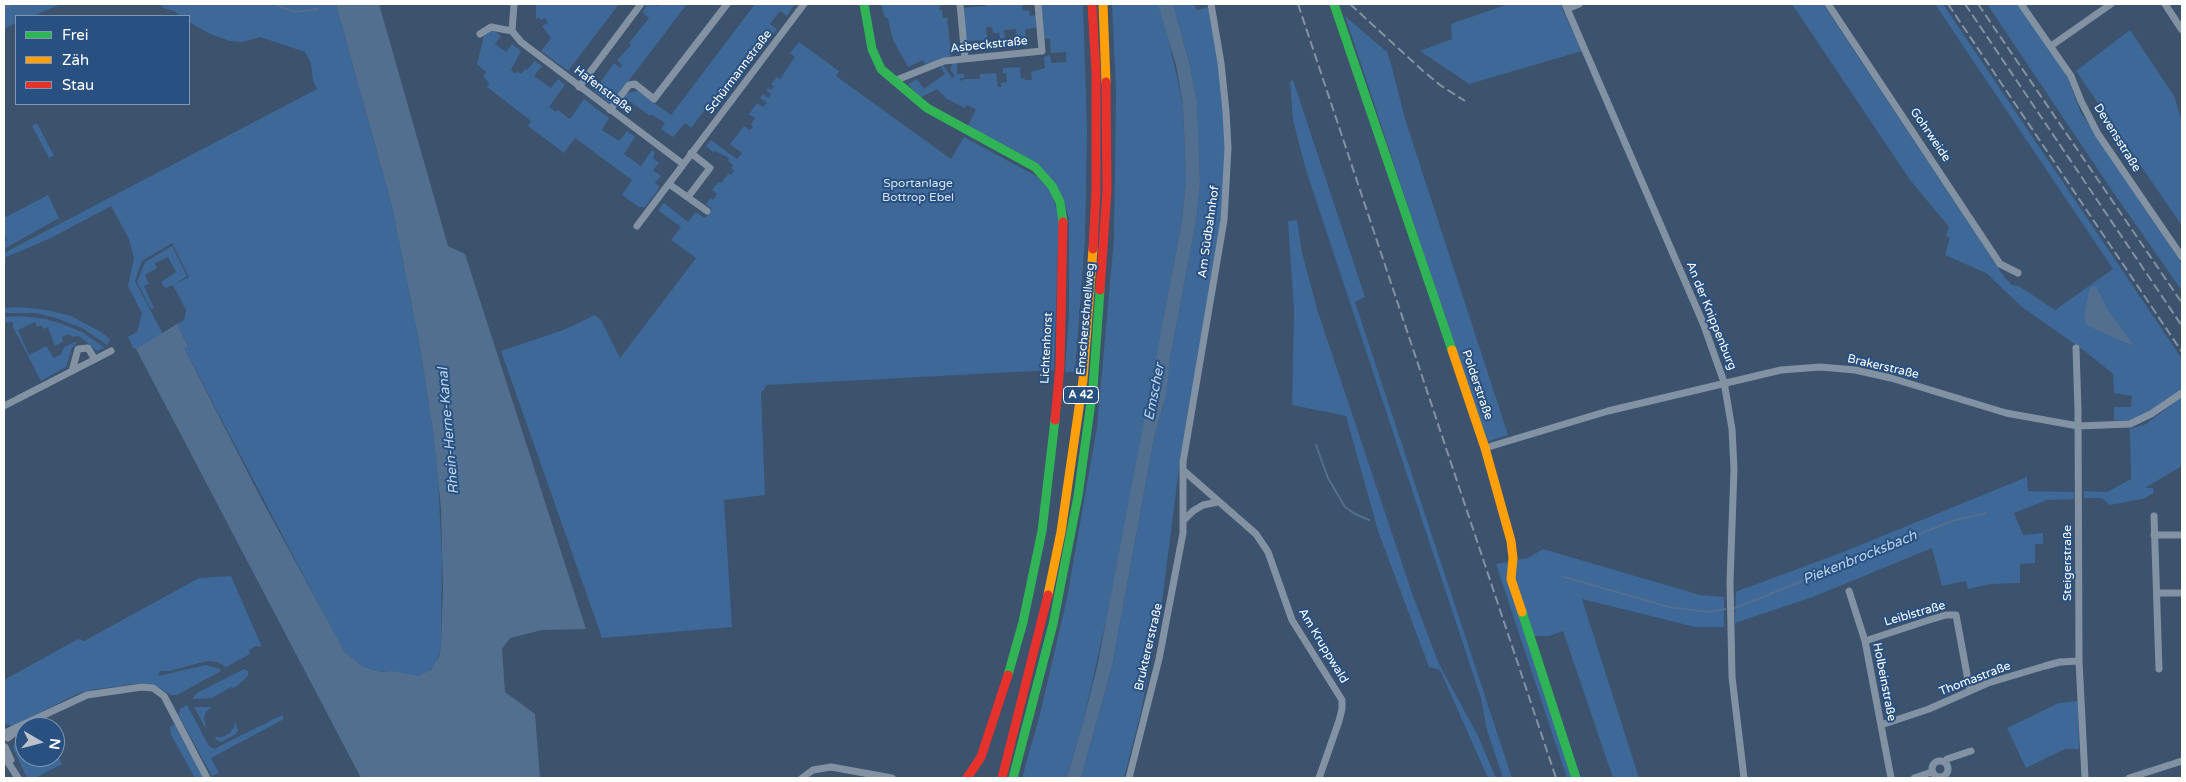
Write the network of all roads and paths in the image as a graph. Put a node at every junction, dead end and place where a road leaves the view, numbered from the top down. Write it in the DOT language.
graph roads {
  1 [pos="514,4"];
  2 [pos="641,4"];
  3 [pos="727,4"];
  4 [pos="804,4"];
  5 [pos="864,4"];
  6 [pos="960,4"];
  7 [pos="1038,4"];
  8 [pos="1092,4"];
  9 [pos="1103,4"];
  10 [pos="1211,4"];
  11 [pos="1334,4"];
  12 [pos="1579,4"];
  13 [pos="1828,4"];
  14 [pos="2021,4"];
  15 [pos="2111,4"];
  16 [pos="2165,4"];
  17 [pos="1566,6"];
  18 [pos="2182,30"];
  19 [pos="512,31"];
  20 [pos="480,34"];
  21 [pos="2051,46"];
  22 [pos="965,58"];
  23 [pos="894,82"];
  24 [pos="579,87"];
  25 [pos="610,110"];
  26 [pos="691,153"];
  27 [pos="683,164"];
  28 [pos="669,184"];
  29 [pos="688,197"];
  30 [pos="706,211"];
  31 [pos="637,226"];
  32 [pos="2182,257"];
  33 [pos="2018,273"];
  34 [pos="2076,348"];
  35 [pos="110,351"];
  36 [pos="94,358"];
  37 [pos="72,371"];
  38 [pos="1724,382"];
  39 [pos="2182,393"];
  40 [pos="4,406"];
  41 [pos="2078,426"];
  42 [pos="1485,448"];
  43 [pos="1183,462"];
  44 [pos="1184,471"];
  45 [pos="1218,502"];
  46 [pos="2154,516"];
  47 [pos="1184,520"];
  48 [pos="2154,535"];
  49 [pos="2182,535"];
  50 [pos="1849,591"];
  51 [pos="2157,593"];
  52 [pos="2182,593"];
  53 [pos="1865,641"];
  54 [pos="2080,661"];
  55 [pos="2159,669"];
  56 [pos="1970,691"];
  57 [pos="1881,725"];
  58 [pos="6,734"];
  59 [pos="4,748"];
  60 [pos="1971,751"];
  61 [pos="4,756"];
  62 [pos="2182,761"];
  63 [pos="1945,762"];
  64 [pos="12,768"];
  65 [pos="1932,772"];
  66 [pos="18,778"];
  67 [pos="207,778"];
  68 [pos="802,778"];
  69 [pos="892,778"];
  70 [pos="967,778"];
  71 [pos="1002,778"];
  72 [pos="1013,778"];
  73 [pos="1129,778"];
  74 [pos="1319,778"];
  75 [pos="1576,778"];
  76 [pos="1744,778"];
  77 [pos="1891,778"];
  78 [pos="1914,778"];
  79 [pos="2085,778"];
  80 [pos="2129,778"];
  1 -- 19 [label="street"];
  2 -- 24 [label="street"];
  3 -- 25 [label="street"];
  4 -- 26 [label="street, Schürmannstraße"];
  5 -- 23 [label="main road, Lichtenhorst"];
  6 -- 22 [label="street"];
  7 -- 22 [label="street, Asbeckstraße"];
  8 -- 71 [label="main road, Emscherschnellweg / A 42"];
  9 -- 72 [label="main road, Emscherschnellweg / A 42"];
  10 -- 43 [label="street, Am Südbahnhof"];
  11 -- 42 [label="main road, Polderstraße"];
  12 -- 17 [label="street"];
  13 -- 33 [label="street, Gohrweide"];
  14 -- 21 [label="street, Devensstraße"];
  15 -- 21 [label="street"];
  16 -- 18 [label="street"];
  17 -- 38 [label="street, An der Knippenburg"];
  19 -- 20 [label="street"];
  19 -- 24 [label="street, Hafenstraße"];
  21 -- 32 [label="street, Devensstraße"];
  22 -- 23 [label="street, Asbeckstraße"];
  23 -- 70 [label="main road, Lichtenhorst"];
  24 -- 25 [label="street, Hafenstraße"];
  25 -- 27 [label="street, Hafenstraße"];
  26 -- 27 [label="street, Schürmannstraße"];
  26 -- 29 [label="street"];
  27 -- 28 [label="street, Schürmannstraße"];
  28 -- 29 [label="street"];
  28 -- 31 [label="street, Schürmannstraße"];
  29 -- 30 [label="street"];
  34 -- 41 [label="street, Steigerstraße"];
  35 -- 36 [label="street"];
  36 -- 37 [label="street"];
  36 -- 37 [label="street"];
  37 -- 40 [label="street"];
  38 -- 41 [label="street, Brakerstraße"];
  38 -- 42 [label="street, Brakerstraße"];
  38 -- 76 [label="street, An der Knippenburg"];
  39 -- 41 [label="street, Brakerstraße"];
  41 -- 54 [label="street, Steigerstraße"];
  42 -- 75 [label="main road, Polderstraße"];
  43 -- 44 [label="street, Bruktererstraße"];
  44 -- 45 [label="street, Am Kruppwald"];
  44 -- 47 [label="street, Bruktererstraße"];
  45 -- 47 [label="street"];
  45 -- 74 [label="street, Am Kruppwald"];
  46 -- 48 [label="street"];
  47 -- 73 [label="street, Bruktererstraße"];
  48 -- 49 [label="street"];
  48 -- 51 [label="street"];
  50 -- 53 [label="street, Holbeinstraße"];
  51 -- 52 [label="street"];
  51 -- 55 [label="street"];
  53 -- 56 [label="street, Leiblstraße"];
  53 -- 57 [label="street, Holbeinstraße"];
  54 -- 56 [label="street, Thomastraße"];
  54 -- 79 [label="street, Steigerstraße"];
  56 -- 57 [label="street, Thomastraße"];
  57 -- 77 [label="street, Holbeinstraße"];
  58 -- 59 [label="street"];
  58 -- 67 [label="street"];
  59 -- 64 [label="street"];
  60 -- 63 [label="street"];
  61 -- 64 [label="street"];
  62 -- 80 [label="street"];
  63 -- 65 [label="street"];
  63 -- 65 [label="street"];
  64 -- 66 [label="street"];
  65 -- 78 [label="street"];
  68 -- 69 [label="street"];
}
